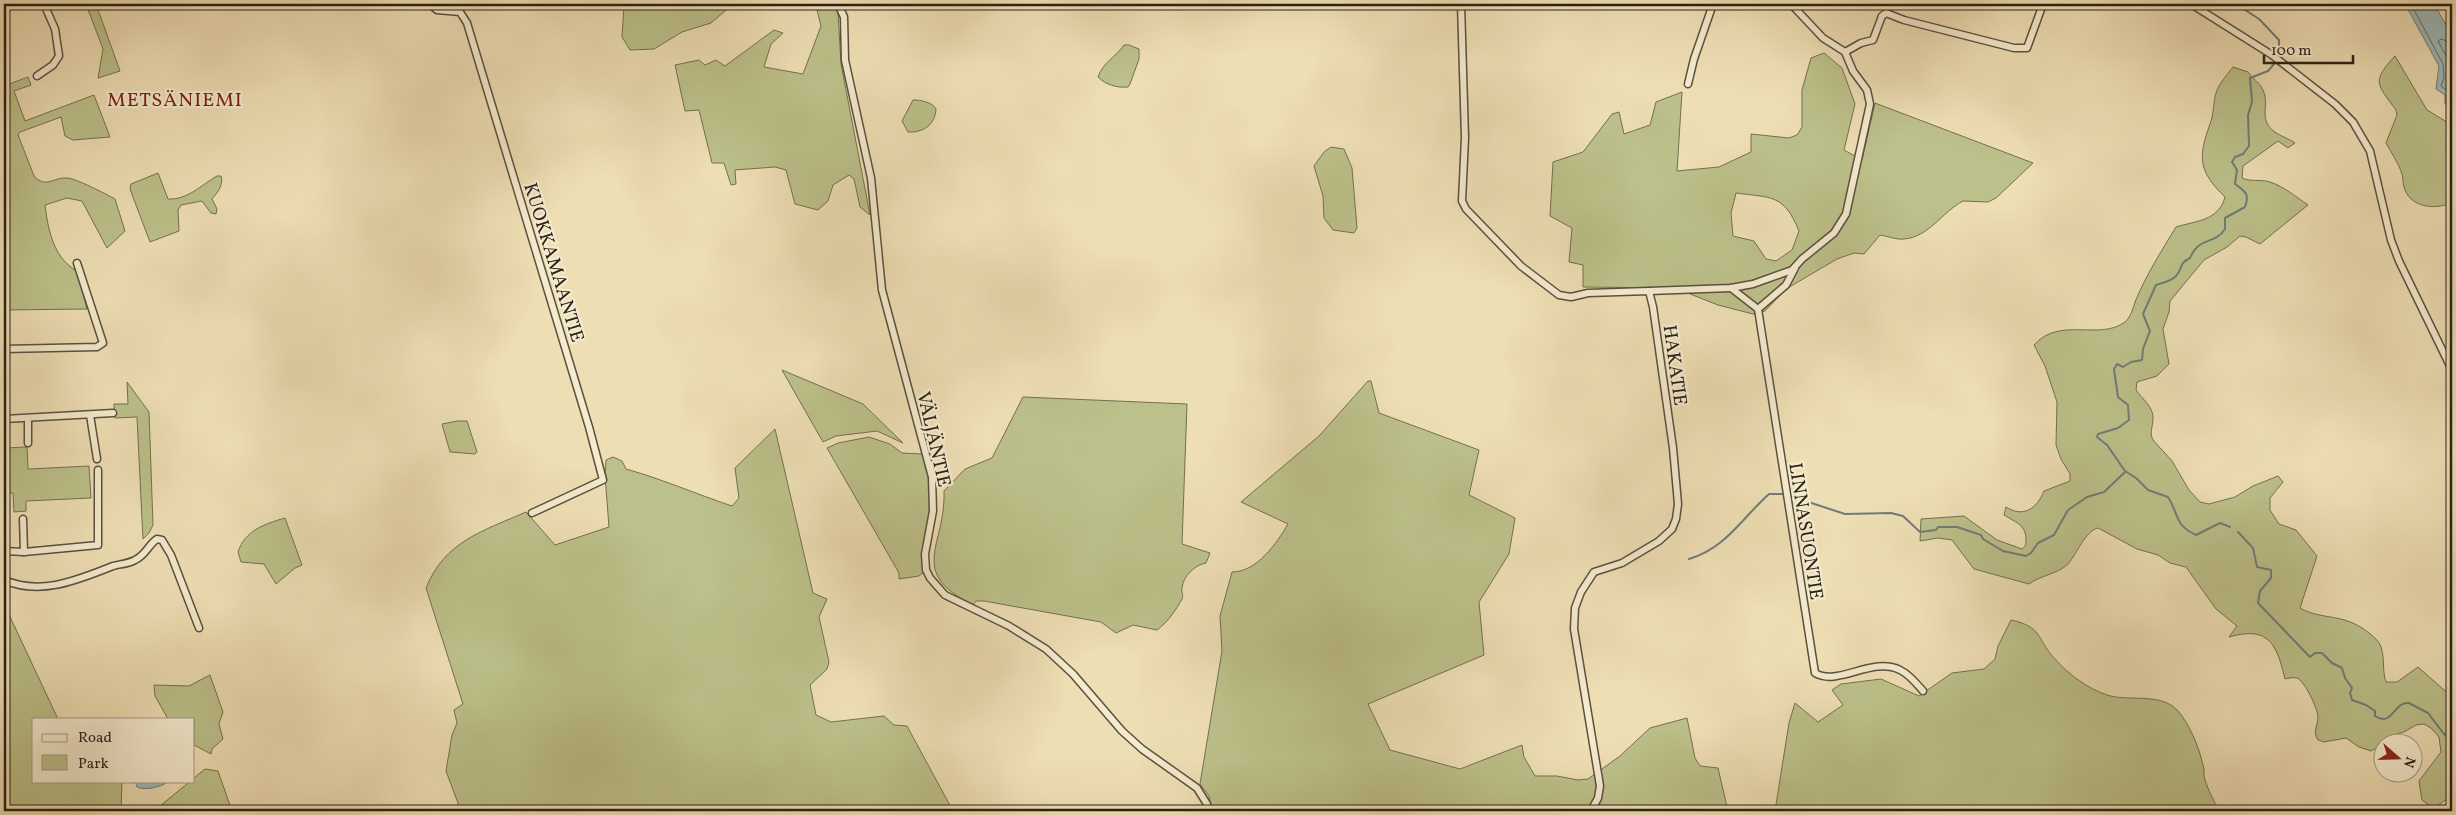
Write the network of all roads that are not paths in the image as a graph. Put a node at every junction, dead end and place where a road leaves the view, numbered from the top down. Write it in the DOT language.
graph roads {
  1 [pos="44,4"];
  2 [pos="430,4"];
  3 [pos="838,4"];
  4 [pos="1462,4"];
  5 [pos="1713,4"];
  6 [pos="1791,4"];
  7 [pos="2043,4"];
  8 [pos="2191,4"];
  9 [pos="1845,52"];
  10 [pos="37,76"];
  11 [pos="1688,84"];
  12 [pos="77,263"];
  13 [pos="1796,266"];
  14 [pos="1731,288"];
  15 [pos="1649,290"];
  16 [pos="1758,308"];
  17 [pos="4,349"];
  18 [pos="2452,370"];
  19 [pos="113,414"];
  20 [pos="90,415"];
  21 [pos="4,419"];
  22 [pos="28,419"];
  23 [pos="28,442"];
  24 [pos="97,459"];
  25 [pos="98,470"];
  26 [pos="532,513"];
  27 [pos="23,519"];
  28 [pos="4,551"];
  29 [pos="24,552"];
  30 [pos="4,580"];
  31 [pos="199,628"];
  32 [pos="1923,691"];
  33 [pos="1208,811"];
  34 [pos="1591,811"];
  1 -- 10 [label="street"];
  2 -- 26 [label="street, KUOKKAMAANTIE"];
  3 -- 33 [label="street, VÄLJÄNTIE"];
  4 -- 15 [label="street"];
  5 -- 11 [label="street"];
  6 -- 9 [label="street"];
  7 -- 9 [label="street"];
  8 -- 18 [label="street"];
  9 -- 13 [label="street"];
  12 -- 17 [label="street"];
  13 -- 14 [label="street"];
  13 -- 16 [label="street"];
  14 -- 15 [label="street"];
  14 -- 16 [label="street"];
  15 -- 34 [label="street, HAKATIE"];
  16 -- 32 [label="street, LINNASUONTIE"];
  19 -- 20 [label="street"];
  20 -- 22 [label="street"];
  20 -- 24 [label="street"];
  21 -- 22 [label="street"];
  22 -- 23 [label="street"];
  25 -- 29 [label="street"];
  27 -- 29 [label="street"];
  28 -- 29 [label="street"];
  30 -- 31 [label="street"];
}
